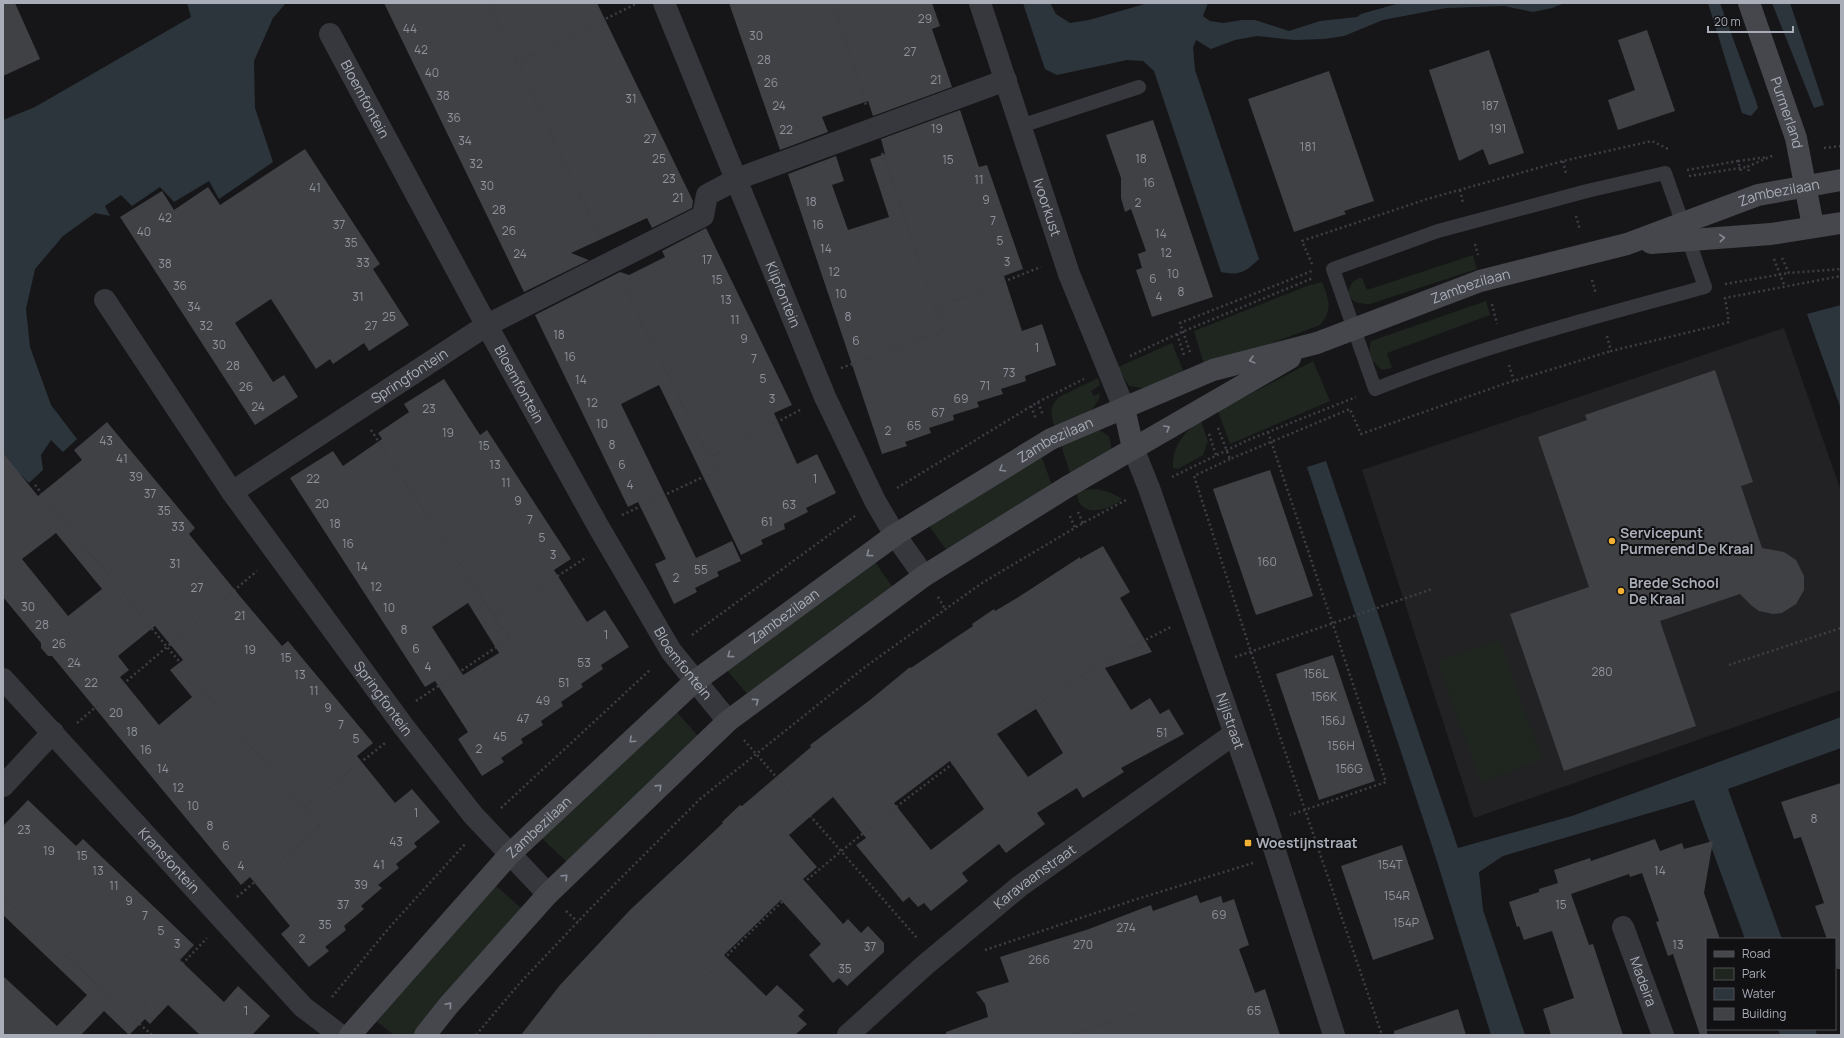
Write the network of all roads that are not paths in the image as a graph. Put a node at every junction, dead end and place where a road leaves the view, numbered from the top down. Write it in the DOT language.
graph roads {
  1 [pos="664,3"];
  2 [pos="980,3"];
  3 [pos="1749,3"];
  4 [pos="330,34"];
  5 [pos="1006,80"];
  6 [pos="1139,87"];
  7 [pos="1020,126"];
  8 [pos="737,179"];
  9 [pos="1841,180"];
  10 [pos="1804,187"];
  11 [pos="1841,223"];
  12 [pos="1813,226"];
  13 [pos="1685,232"];
  14 [pos="105,300"];
  15 [pos="487,325"];
  16 [pos="1353,330"];
  17 [pos="1317,343"];
  18 [pos="1124,408"];
  19 [pos="1133,448"];
  20 [pos="232,492"];
  21 [pos="895,535"];
  22 [pos="924,576"];
  23 [pos="3,679"];
  24 [pos="694,682"];
  25 [pos="728,721"];
  26 [pos="1234,734"];
  27 [pos="56,735"];
  28 [pos="3,786"];
  29 [pos="510,854"];
  30 [pos="548,894"];
  31 [pos="1623,927"];
  32 [pos="340,1035"];
  33 [pos="350,1035"];
  34 [pos="425,1035"];
  35 [pos="848,1035"];
  36 [pos="1334,1035"];
  37 [pos="1663,1035"];
  1 -- 8 [label="street, Klipfontein"];
  2 -- 5 [label="street, Ivoorkust"];
  3 -- 10 [label="street, Purmerland"];
  4 -- 15 [label="street, Bloemfontein"];
  5 -- 7 [label="street, Ivoorkust"];
  5 -- 8 [label="street"];
  6 -- 7 [label="lane"];
  7 -- 18 [label="street, Ivoorkust"];
  8 -- 15 [label="street, Springfontein"];
  8 -- 21 [label="street, Klipfontein"];
  9 -- 10 [label="street, Zambezilaan"];
  10 -- 12 [label="street, Purmerland"];
  10 -- 13 [label="street, Zambezilaan"];
  11 -- 12 [label="street, Zambezilaan"];
  13 -- 12 [label="street, Zambezilaan, one-way"];
  13 -- 16 [label="street, Zambezilaan"];
  13 -- 16 [label="lane"];
  13 -- 16 [label="lane"];
  14 -- 20 [label="street, Springfontein"];
  15 -- 20 [label="street, Springfontein"];
  15 -- 24 [label="street, Bloemfontein"];
  16 -- 17 [label="street, Zambezilaan"];
  17 -- 18 [label="street, Zambezilaan, one-way"];
  19 -- 17 [label="street, Zambezilaan, one-way"];
  18 -- 19 [label="street, Nijlstraat"];
  18 -- 21 [label="street, Zambezilaan, one-way"];
  19 -- 22 [label="street, Zambezilaan"];
  19 -- 26 [label="street, Nijlstraat"];
  20 -- 29 [label="street, Springfontein"];
  21 -- 22 [label="street, Klipfontein"];
  21 -- 24 [label="street, Zambezilaan, one-way"];
  25 -- 22 [label="street, Zambezilaan, one-way"];
  23 -- 27 [label="street, Kransfontein"];
  24 -- 25 [label="street, Bloemfontein"];
  24 -- 29 [label="street, Zambezilaan, one-way"];
  30 -- 25 [label="street, Zambezilaan, one-way"];
  26 -- 35 [label="street, Karavaanstraat"];
  26 -- 36 [label="street, Nijlstraat"];
  27 -- 28 [label="street"];
  27 -- 32 [label="street, Kransfontein"];
  29 -- 30 [label="street, Springfontein"];
  29 -- 33 [label="street, Zambezilaan"];
  34 -- 30 [label="street, Zambezilaan, one-way"];
  31 -- 37 [label="street, Madeira"];
}
